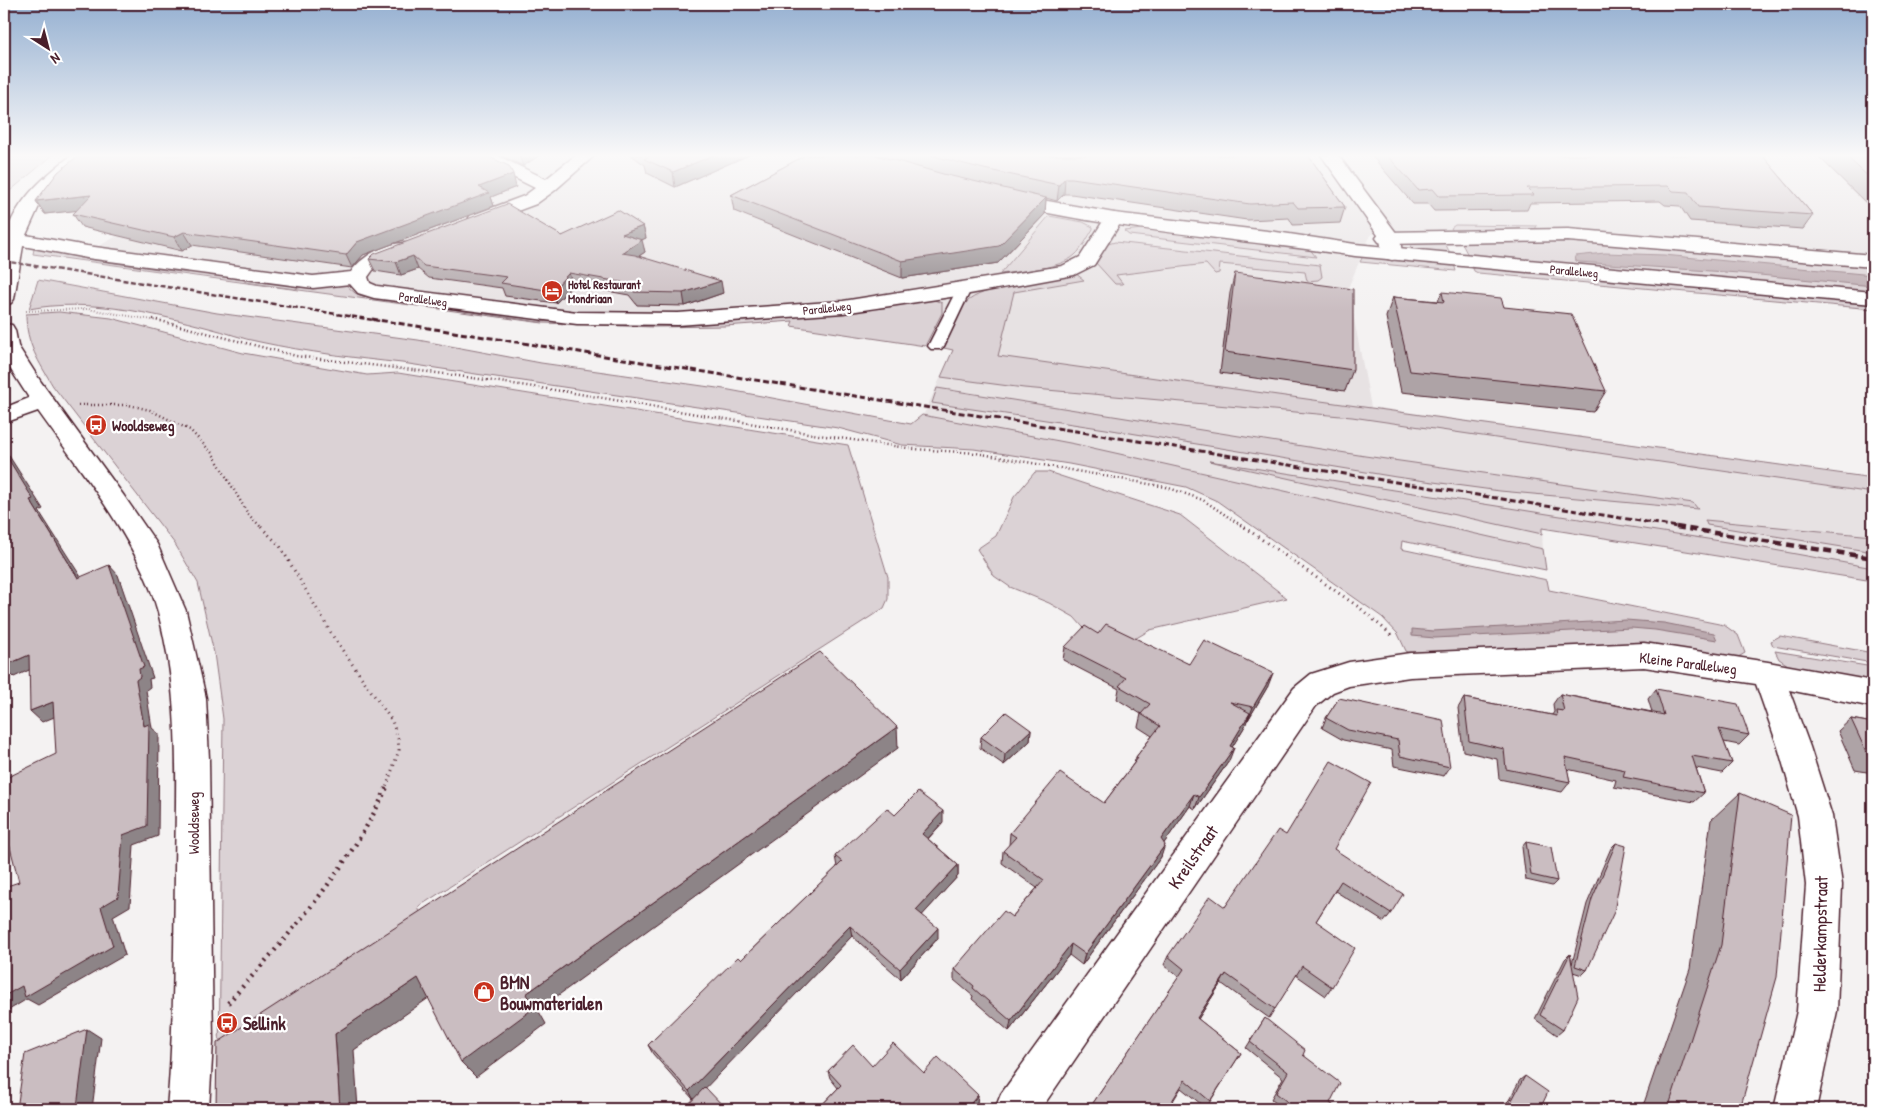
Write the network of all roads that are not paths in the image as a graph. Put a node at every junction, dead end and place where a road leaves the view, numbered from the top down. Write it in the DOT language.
graph roads {
  1 [pos="28,207"];
  2 [pos="513,207"];
  3 [pos="1055,207"];
  4 [pos="1364,207"];
  5 [pos="1114,218"];
  6 [pos="464,226"];
  7 [pos="15,239"];
  8 [pos="418,242"];
  9 [pos="1391,246"];
  10 [pos="1873,261"];
  11 [pos="358,277"];
  12 [pos="964,289"];
  13 [pos="1873,298"];
  14 [pos="4,299"];
  15 [pos="5,341"];
  16 [pos="936,346"];
  17 [pos="48,406"];
  18 [pos="4,416"];
  19 [pos="1410,665"];
  20 [pos="1768,674"];
  21 [pos="1873,694"];
  22 [pos="188,1109"];
  23 [pos="1016,1109"];
  24 [pos="1795,1109"];
  1 -- 7 [label="street"];
  2 -- 6 [label="street"];
  3 -- 5 [label="street"];
  4 -- 9 [label="street"];
  5 -- 9 [label="street, Parallelweg"];
  5 -- 12 [label="street, Parallelweg"];
  7 -- 11 [label="street"];
  7 -- 14 [label="street"];
  8 -- 11 [label="street"];
  9 -- 10 [label="street, Parallelweg"];
  9 -- 13 [label="street, Parallelweg"];
  11 -- 12 [label="street, Parallelweg"];
  12 -- 16 [label="lane"];
  15 -- 17 [label="street, Wooldseweg"];
  17 -- 18 [label="street"];
  17 -- 22 [label="street, Wooldseweg"];
  19 -- 20 [label="street, Kleine Parallelweg"];
  19 -- 23 [label="street, Kreilstraat"];
  20 -- 21 [label="street, Kleine Parallelweg"];
  20 -- 24 [label="street, Helderkampstraat"];
}
